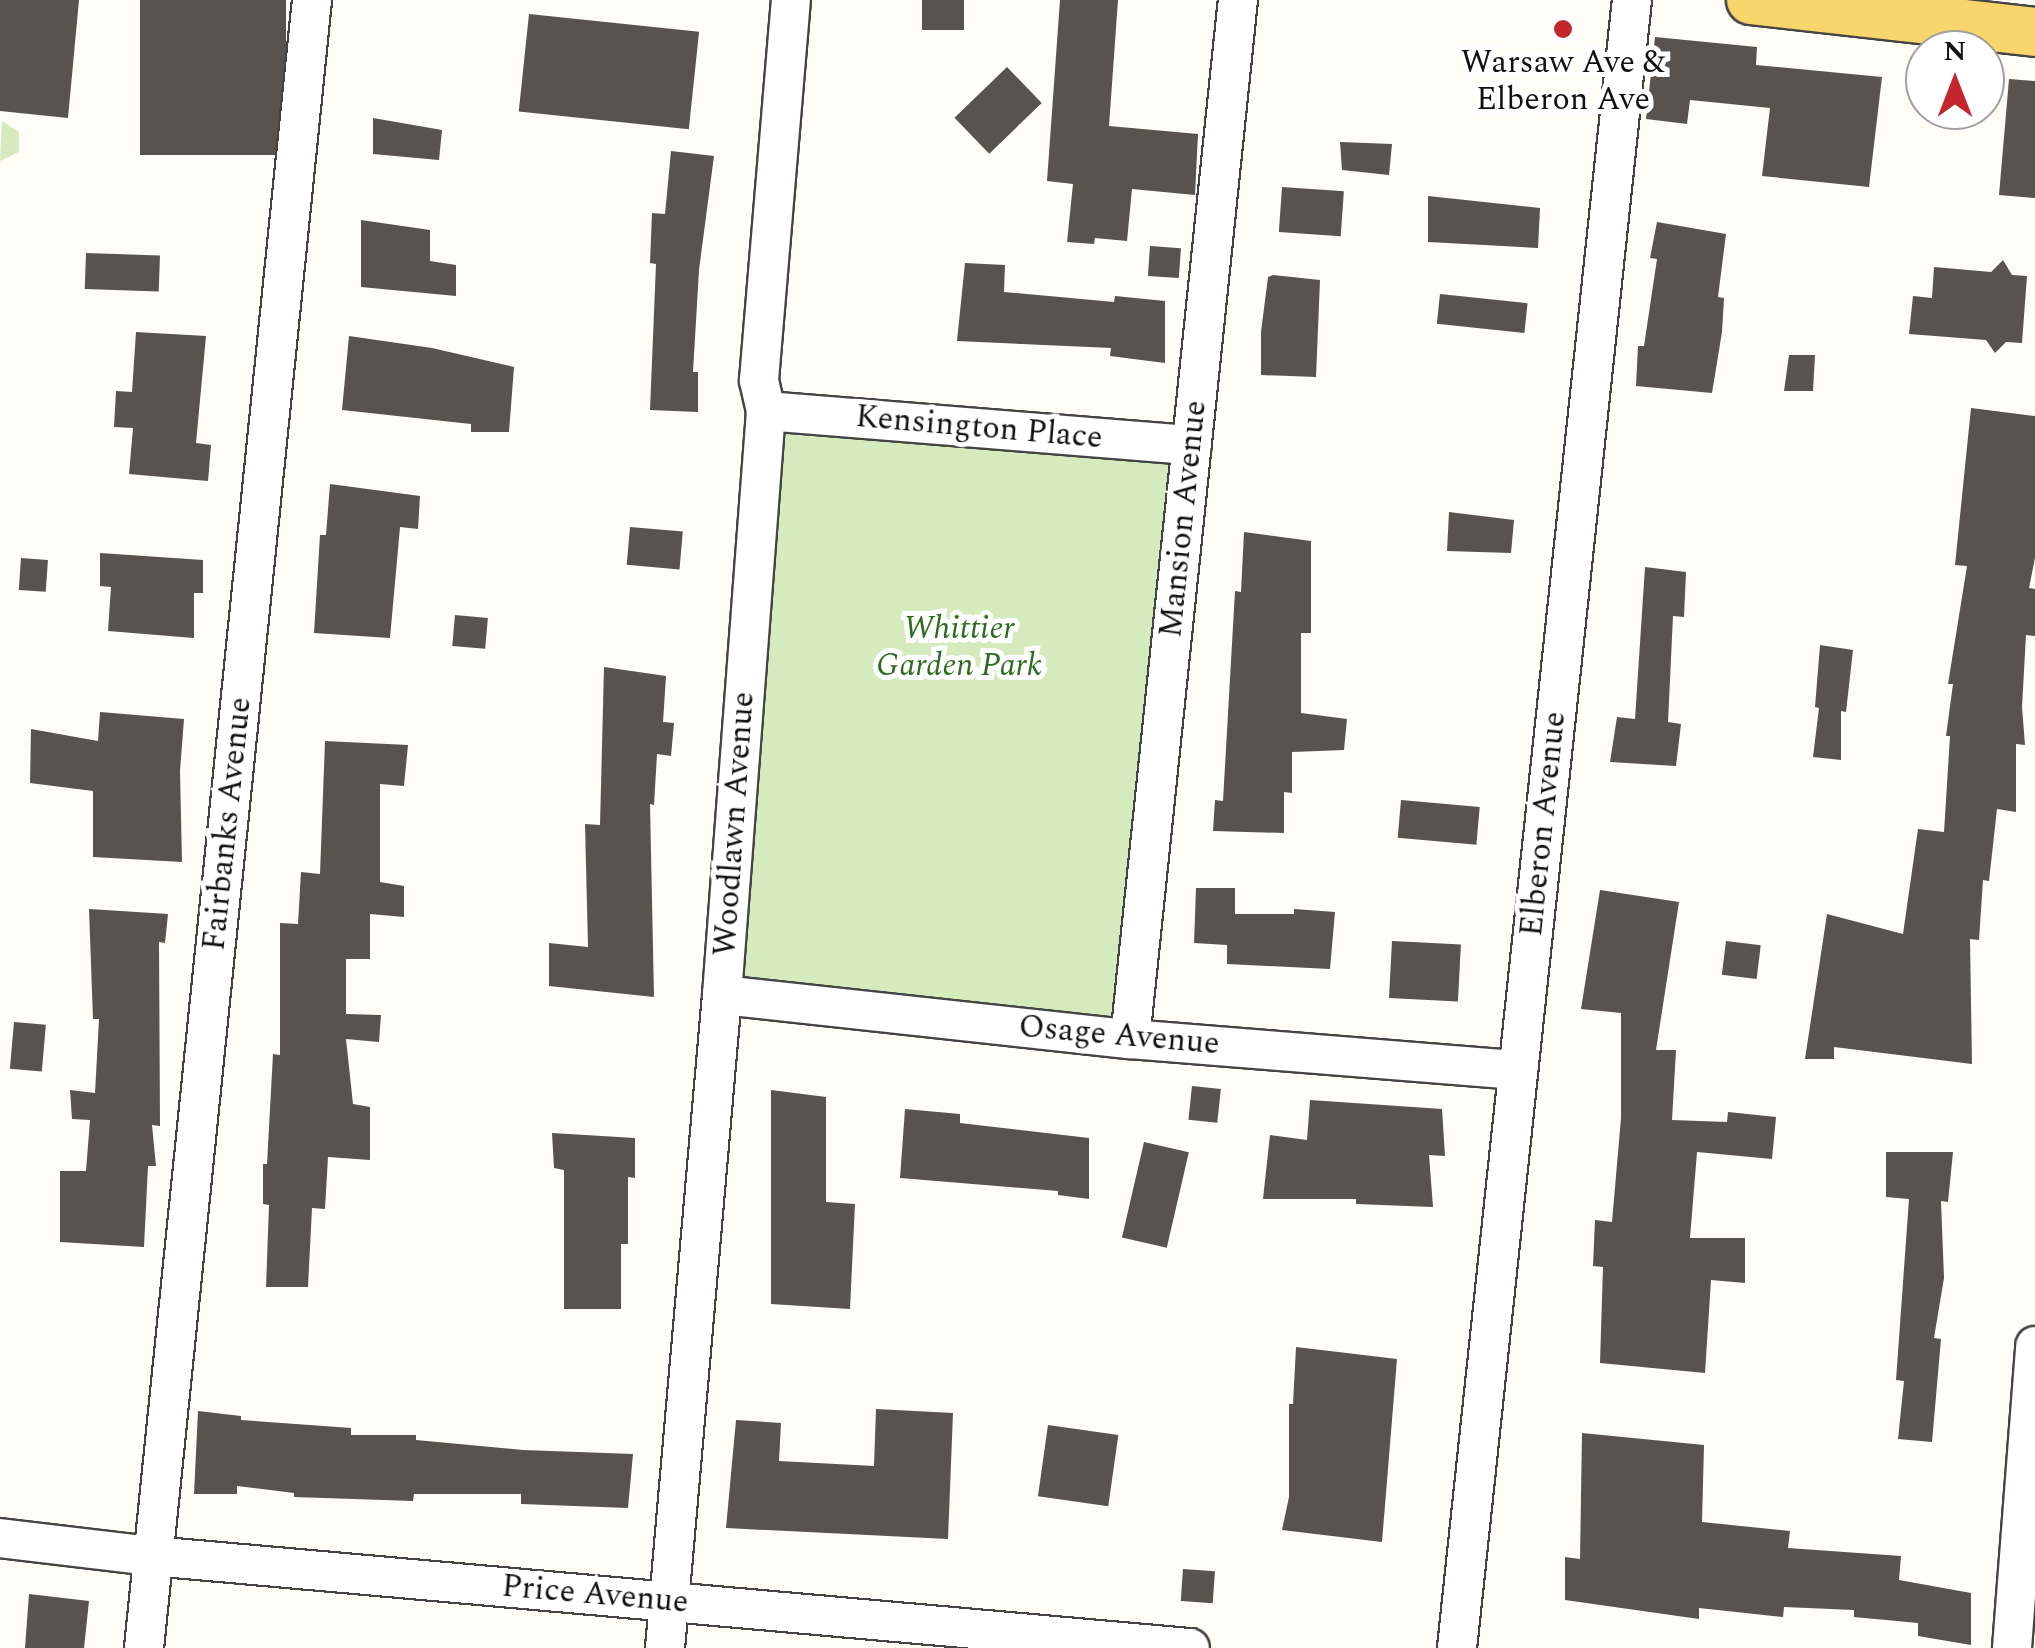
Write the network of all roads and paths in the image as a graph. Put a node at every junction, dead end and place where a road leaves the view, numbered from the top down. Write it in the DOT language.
graph roads {
  1 [pos="312,0"];
  2 [pos="791,0"];
  3 [pos="1238,0"];
  4 [pos="1632,0"];
  5 [pos="1751,0"];
  6 [pos="2035,32"];
  7 [pos="766,410"];
  8 [pos="1192,446"];
  9 [pos="722,995"];
  10 [pos="1130,1039"];
  11 [pos="1517,1070"];
  12 [pos="2035,1346"];
  13 [pos="0,1538"];
  14 [pos="152,1556"];
  15 [pos="669,1602"];
  16 [pos="144,1648"];
  17 [pos="665,1648"];
  18 [pos="1190,1648"];
  19 [pos="1457,1648"];
  20 [pos="2012,1648"];
  1 -- 14 [label="street, Fairbanks Avenue"];
  2 -- 7 [label="street, Woodlawn Avenue"];
  3 -- 8 [label="street, Mansion Avenue"];
  4 -- 11 [label="street, Elberon Avenue"];
  5 -- 6 [label="main road"];
  7 -- 8 [label="street, Kensington Place"];
  7 -- 9 [label="street, Woodlawn Avenue"];
  8 -- 10 [label="street, Mansion Avenue"];
  9 -- 10 [label="street, Osage Avenue"];
  9 -- 15 [label="street, Woodlawn Avenue"];
  10 -- 11 [label="street, Osage Avenue"];
  11 -- 19 [label="street, Elberon Avenue"];
  12 -- 20 [label="street"];
  13 -- 14 [label="street, Price Avenue"];
  14 -- 15 [label="street, Price Avenue"];
  14 -- 16 [label="street, Fairbanks Avenue"];
  15 -- 17 [label="street, Woodlawn Avenue"];
  15 -- 18 [label="street, Price Avenue"];
}
